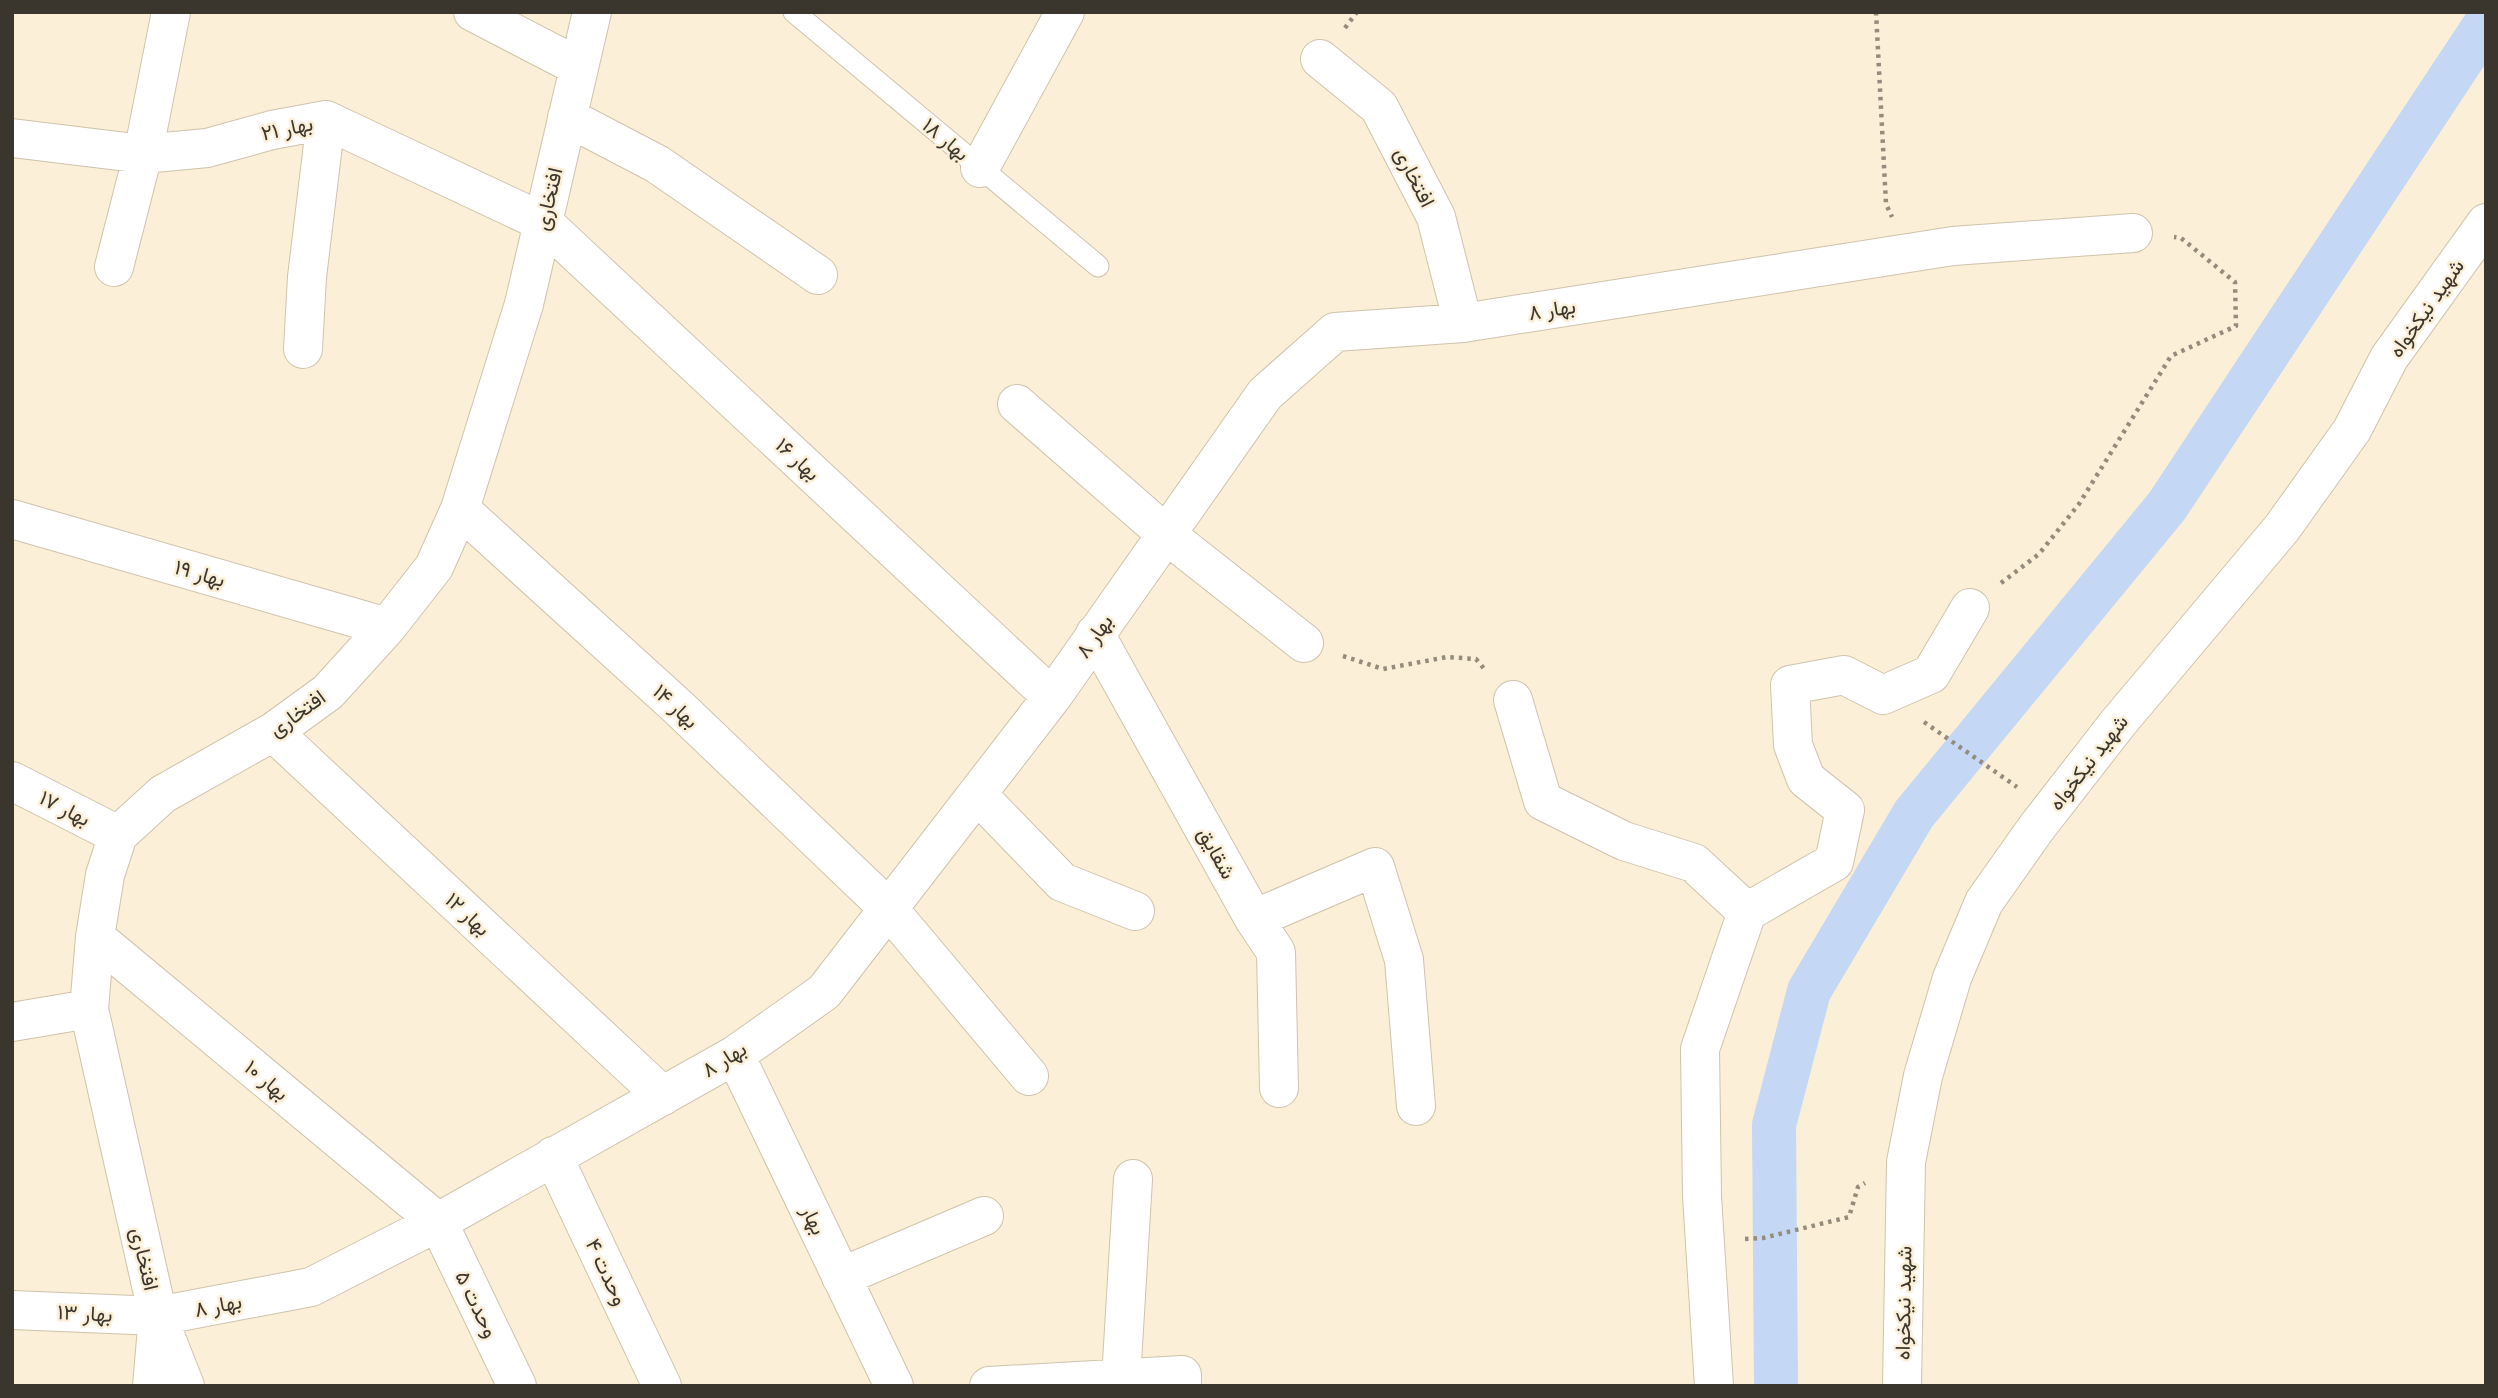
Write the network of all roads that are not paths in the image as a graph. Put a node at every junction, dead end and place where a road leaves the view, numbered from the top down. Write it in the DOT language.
graph roads {
  1 [pos="171,12"];
  2 [pos="472,12"];
  3 [pos="592,12"];
  4 [pos="794,12"];
  5 [pos="1065,12"];
  6 [pos="1320,59"];
  7 [pos="579,67"];
  8 [pos="567,117"];
  9 [pos="326,120"];
  10 [pos="12,138"];
  11 [pos="143,155"];
  12 [pos="980,168"];
  13 [pos="543,222"];
  14 [pos="2486,223"];
  15 [pos="2133,233"];
  16 [pos="1098,266"];
  17 [pos="114,267"];
  18 [pos="818,275"];
  19 [pos="1463,323"];
  20 [pos="303,349"];
  21 [pos="1017,404"];
  22 [pos="460,509"];
  23 [pos="12,519"];
  24 [pos="1167,535"];
  25 [pos="1970,608"];
  26 [pos="387,627"];
  27 [pos="1095,634"];
  28 [pos="1304,643"];
  29 [pos="1052,697"];
  30 [pos="1513,700"];
  31 [pos="273,732"];
  32 [pos="12,781"];
  33 [pos="978,796"];
  34 [pos="118,835"];
  35 [pos="887,908"];
  36 [pos="1135,911"];
  37 [pos="1747,912"];
  38 [pos="1254,919"];
  39 [pos="95,937"];
  40 [pos="89,1009"];
  41 [pos="12,1023"];
  42 [pos="735,1055"];
  43 [pos="1029,1076"];
  44 [pos="1279,1088"];
  45 [pos="663,1096"];
  46 [pos="1416,1106"];
  47 [pos="553,1156"];
  48 [pos="1132,1179"];
  49 [pos="984,1216"];
  50 [pos="438,1222"];
  51 [pos="841,1276"];
  52 [pos="12,1310"];
  53 [pos="158,1317"];
  54 [pos="1121,1379"];
  55 [pos="152,1386"];
  56 [pos="185,1386"];
  57 [pos="517,1386"];
  58 [pos="662,1386"];
  59 [pos="894,1386"];
  60 [pos="989,1386"];
  61 [pos="1182,1386"];
  62 [pos="1714,1386"];
  63 [pos="1902,1386"];
  1 -- 11 [label="street"];
  2 -- 7 [label="street"];
  3 -- 7 [label="street, افتخاری"];
  4 -- 12 [label="lane, بهار ۱۸"];
  5 -- 12 [label="street"];
  6 -- 19 [label="street, افتخاری"];
  7 -- 8 [label="street, افتخاری"];
  8 -- 13 [label="street, افتخاری"];
  8 -- 18 [label="street"];
  9 -- 11 [label="street, بهار ۲۱"];
  9 -- 13 [label="street, بهار ۲۱"];
  9 -- 20 [label="street"];
  10 -- 11 [label="street, بهار ۲۱"];
  11 -- 17 [label="street"];
  12 -- 16 [label="lane, بهار ۱۸"];
  13 -- 22 [label="street, افتخاری"];
  13 -- 29 [label="street, بهار ۱۶"];
  14 -- 63 [label="street, شهید نیکخواه"];
  15 -- 19 [label="street, بهار ۸"];
  19 -- 24 [label="street, بهار ۸"];
  21 -- 24 [label="street"];
  22 -- 26 [label="street, افتخاری"];
  22 -- 35 [label="street, بهار ۱۴"];
  23 -- 26 [label="street, بهار ۱۹"];
  24 -- 27 [label="street, بهار ۸"];
  24 -- 28 [label="street"];
  25 -- 37 [label="street"];
  26 -- 31 [label="street, افتخاری"];
  27 -- 29 [label="street, بهار ۸"];
  27 -- 38 [label="street, شقایق"];
  29 -- 33 [label="street, بهار ۸"];
  30 -- 37 [label="street"];
  31 -- 34 [label="street, افتخاری"];
  31 -- 45 [label="street, بهار ۱۲"];
  32 -- 34 [label="street, بهار ۱۷"];
  33 -- 35 [label="street, بهار ۸"];
  33 -- 36 [label="street"];
  34 -- 39 [label="street, افتخاری"];
  35 -- 42 [label="street, بهار ۸"];
  35 -- 43 [label="street, بهار ۱۴"];
  37 -- 62 [label="street"];
  38 -- 44 [label="street, شقایق"];
  38 -- 46 [label="street"];
  39 -- 40 [label="street, افتخاری"];
  39 -- 50 [label="street, بهار ۱۰"];
  40 -- 41 [label="street"];
  40 -- 53 [label="street, افتخاری"];
  42 -- 45 [label="street, بهار ۸"];
  42 -- 51 [label="street, بهار"];
  45 -- 47 [label="street, بهار ۸"];
  47 -- 50 [label="street, بهار ۸"];
  47 -- 58 [label="street, وحدت ۴"];
  48 -- 54 [label="street"];
  49 -- 51 [label="street"];
  50 -- 53 [label="street, بهار ۸"];
  50 -- 57 [label="street, وحدت ۵"];
  51 -- 59 [label="street, بهار"];
  52 -- 53 [label="street, بهار ۱۳"];
  53 -- 55 [label="street, افتخاری"];
  53 -- 56 [label="street"];
  54 -- 60 [label="street"];
  54 -- 61 [label="street"];
}
